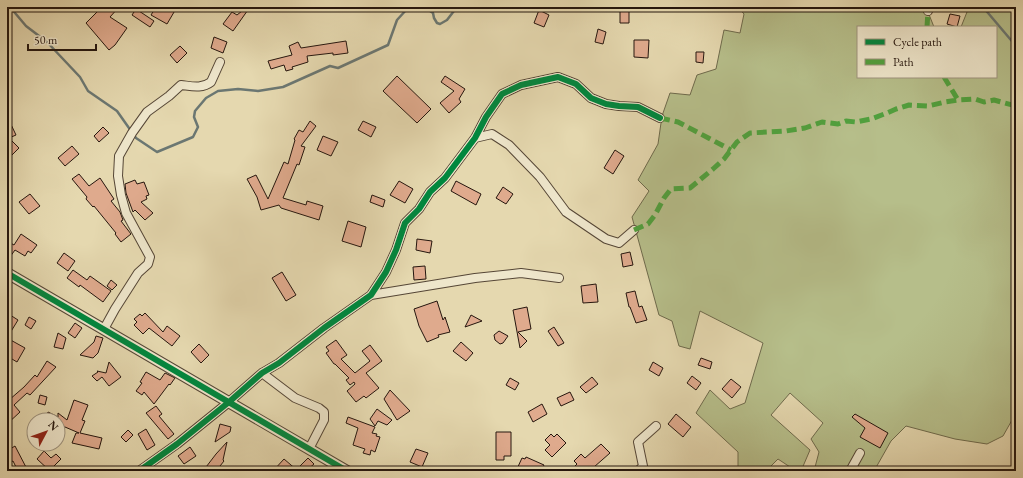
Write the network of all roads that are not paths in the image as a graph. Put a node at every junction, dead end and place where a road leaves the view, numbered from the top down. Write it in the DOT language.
graph roads {
  1 [pos="220,62"];
  2 [pos="660,118"];
  3 [pos="475,138"];
  4 [pos="634,230"];
  5 [pos="7,273"];
  6 [pos="559,278"];
  7 [pos="371,295"];
  8 [pos="104,329"];
  9 [pos="262,373"];
  10 [pos="229,402"];
  11 [pos="656,426"];
  12 [pos="309,449"];
  13 [pos="860,454"];
  14 [pos="139,471"];
  15 [pos="348,471"];
  16 [pos="638,471"];
  17 [pos="850,471"];
  1 -- 8 [label="street"];
  2 -- 3 [label="street"];
  3 -- 4 [label="street"];
  3 -- 7 [label="street"];
  5 -- 8 [label="street"];
  6 -- 7 [label="street"];
  7 -- 9 [label="street"];
  8 -- 10 [label="street"];
  9 -- 10 [label="street"];
  9 -- 12 [label="street"];
  10 -- 12 [label="street"];
  10 -- 14 [label="street"];
  11 -- 16 [label="street"];
  12 -- 15 [label="street"];
  13 -- 17 [label="street"];
}
